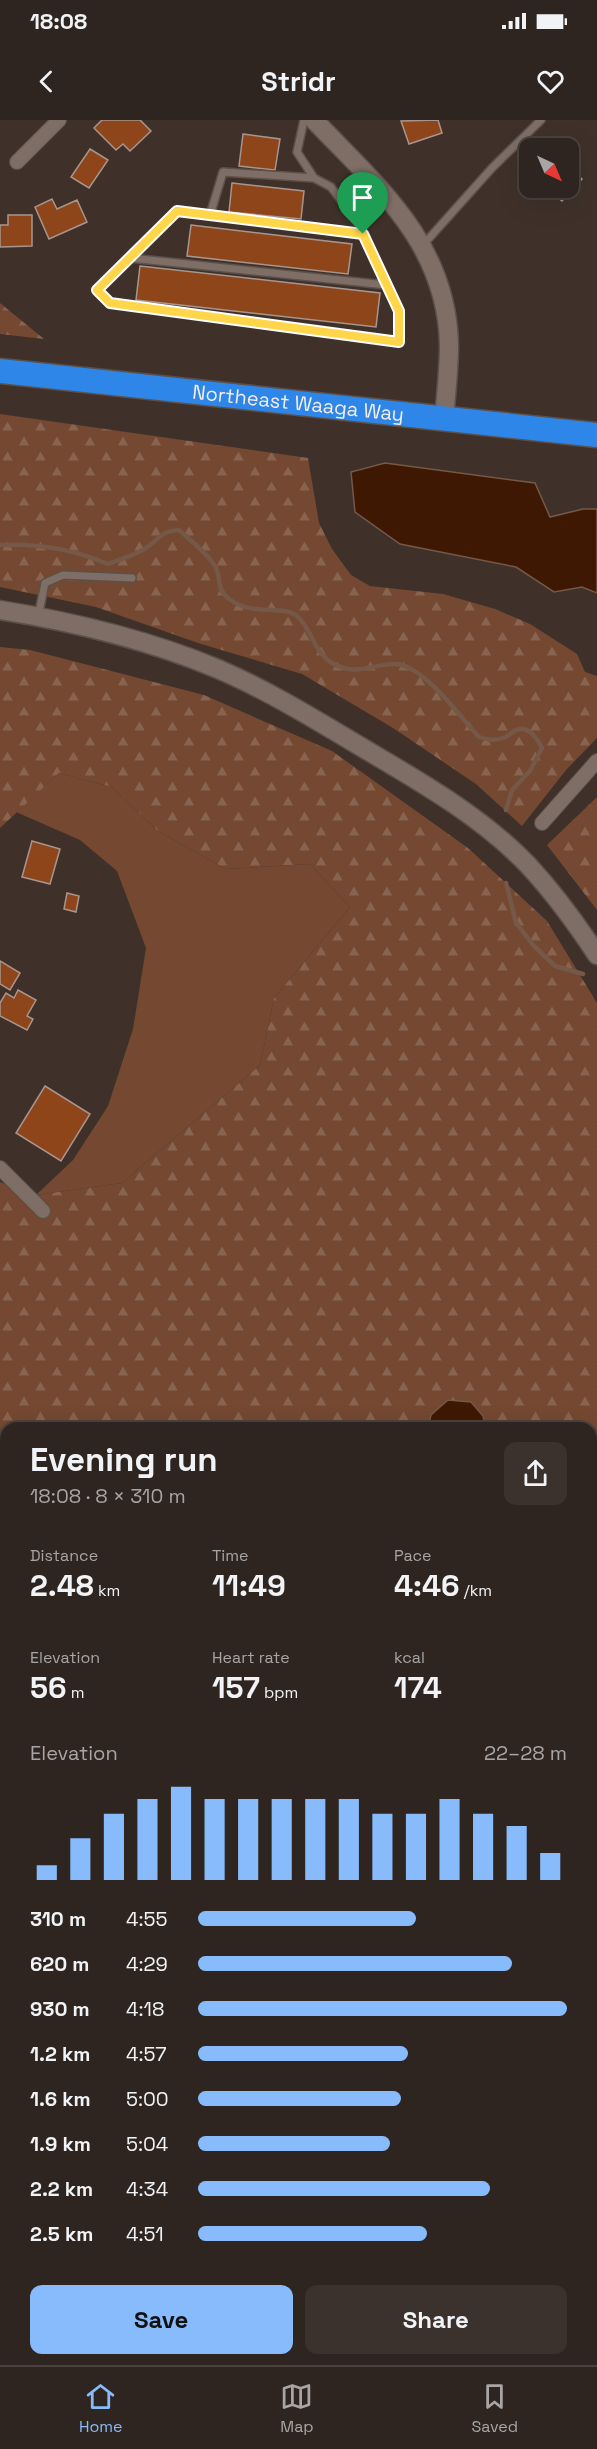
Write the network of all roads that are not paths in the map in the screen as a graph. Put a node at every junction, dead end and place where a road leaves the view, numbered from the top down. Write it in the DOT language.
graph roads {
  1 [pos="59,120"];
  2 [pos="304,120"];
  3 [pos="314,120"];
  4 [pos="541,120"];
  5 [pos="17,162"];
  6 [pos="314,178"];
  7 [pos="210,215"];
  8 [pos="363,234"];
  9 [pos="423,245"];
  10 [pos="130,258"];
  11 [pos="387,285"];
  12 [pos="0,371"];
  13 [pos="444,419"];
  14 [pos="597,435"];
  15 [pos="132,578"];
  16 [pos="0,610"];
  17 [pos="38,616"];
  18 [pos="597,761"];
  19 [pos="542,823"];
  20 [pos="597,955"];
  21 [pos="0,1168"];
  22 [pos="43,1211"];
  1 -- 5 [label="street"];
  2 -- 6 [label="lane"];
  3 -- 9 [label="main road"];
  4 -- 9 [label="lane"];
  6 -- 7 [label="lane"];
  6 -- 8 [label="lane"];
  7 -- 8 [label="lane"];
  7 -- 10 [label="lane"];
  8 -- 11 [label="lane"];
  9 -- 13 [label="main road"];
  10 -- 11 [label="lane"];
  10 -- 11 [label="lane"];
  12 -- 13 [label="highway, Northeast Waaga Way"];
  13 -- 14 [label="highway, Northeast Waaga Way"];
  15 -- 17 [label="lane"];
  16 -- 17 [label="main road"];
  17 -- 20 [label="main road"];
  18 -- 19 [label="street"];
  21 -- 22 [label="street"];
}
